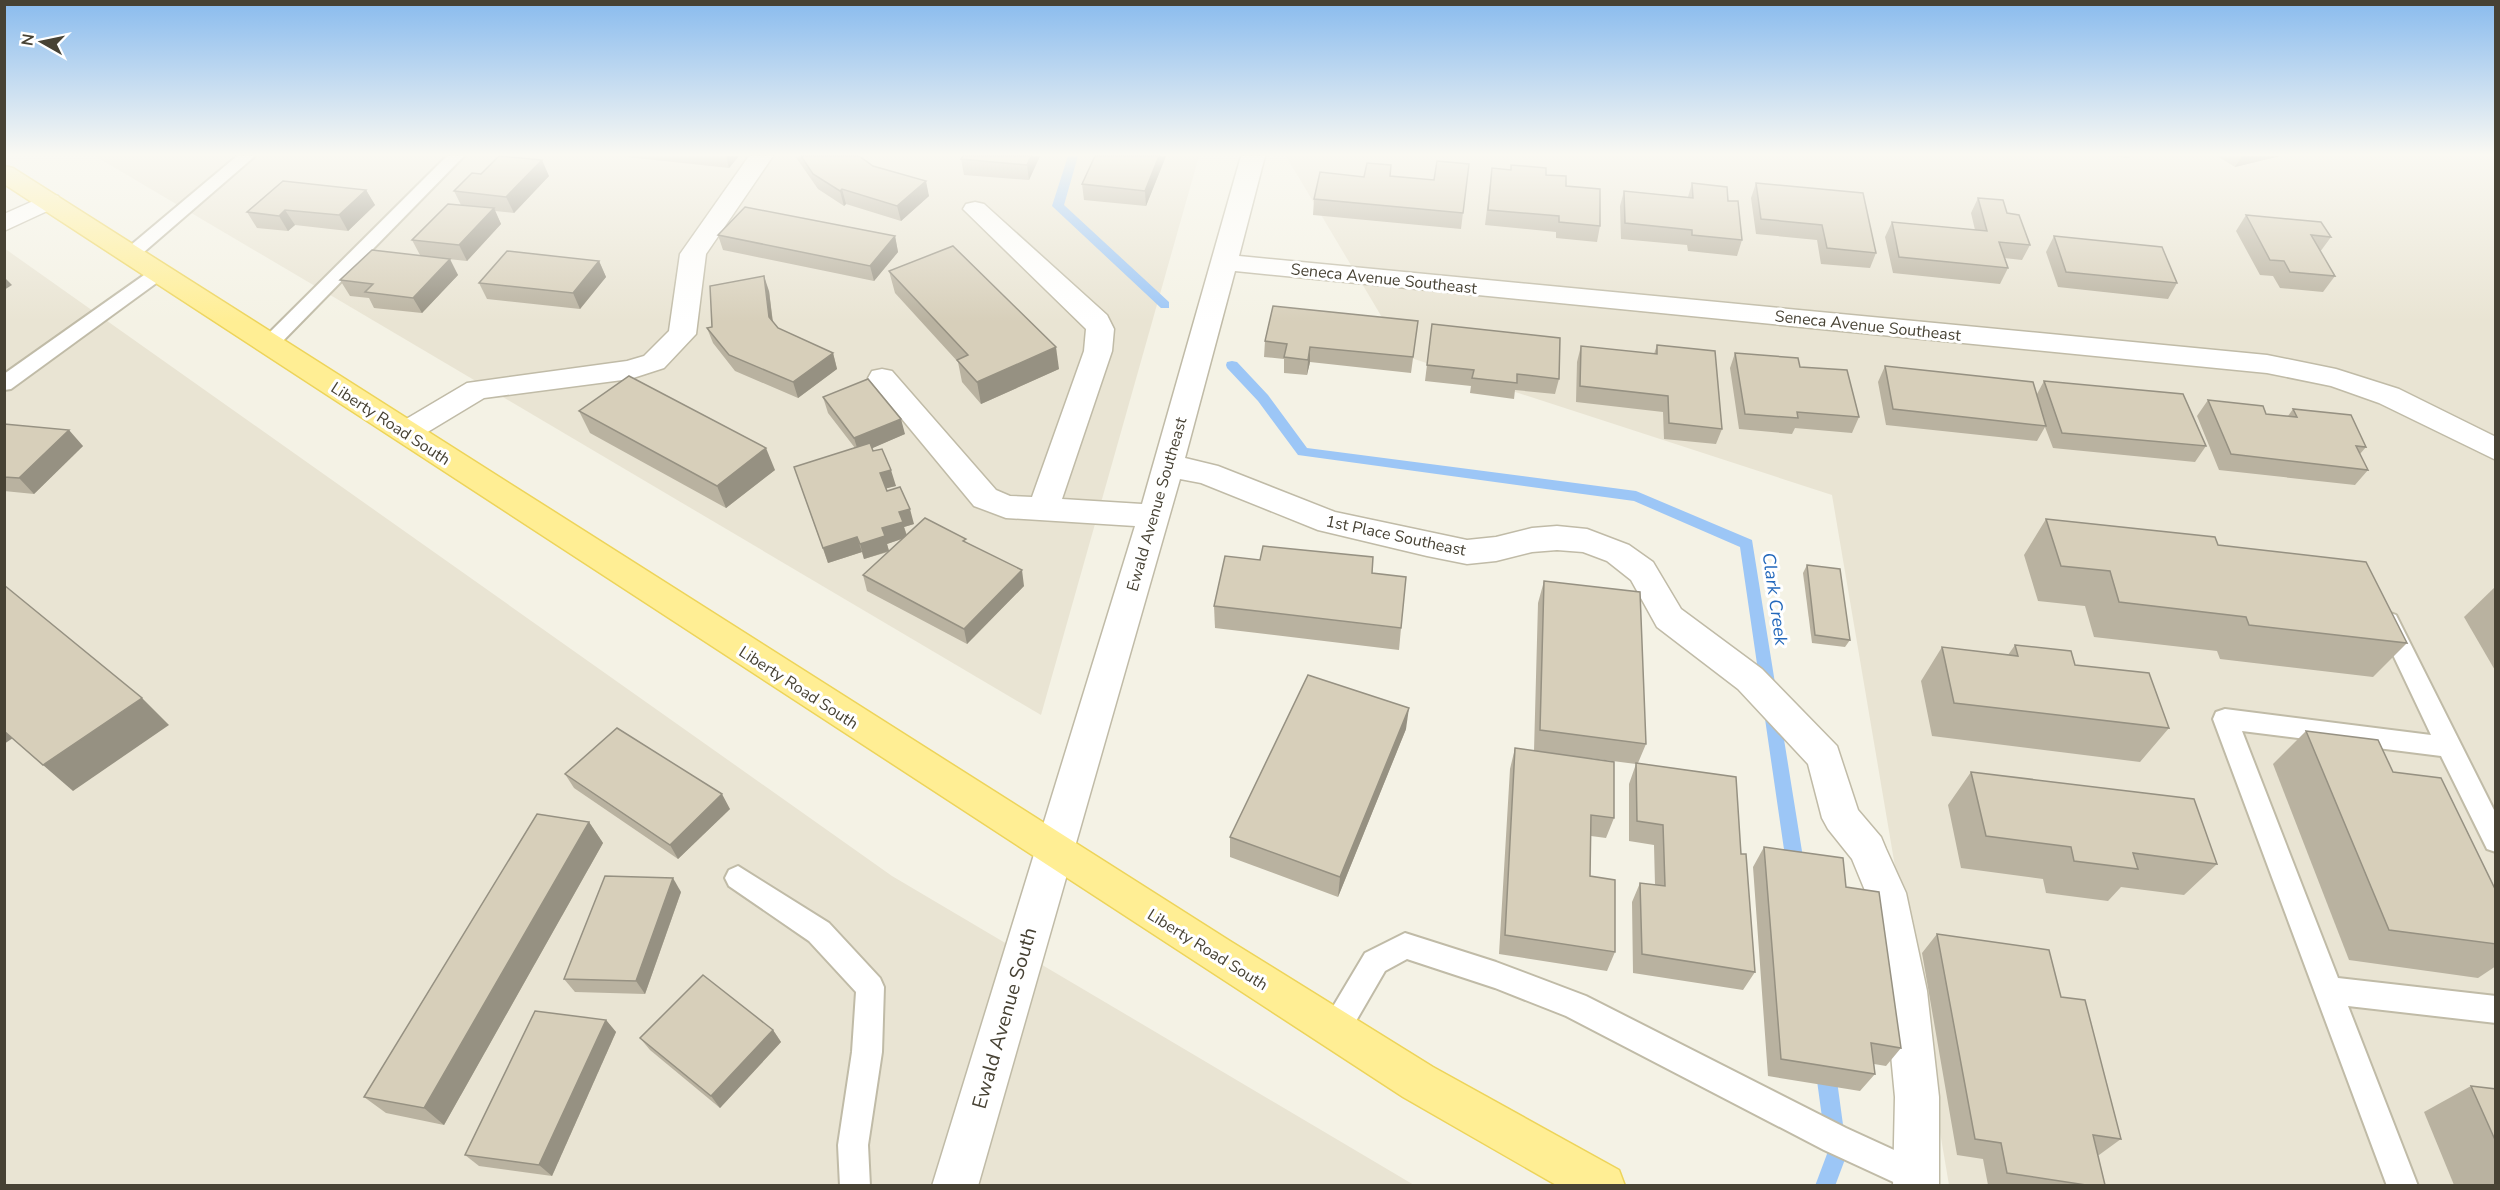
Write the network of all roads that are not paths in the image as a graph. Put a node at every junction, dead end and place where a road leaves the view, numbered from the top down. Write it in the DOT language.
graph roads {
  1 [pos="28,212"];
  2 [pos="65,212"];
  3 [pos="181,212"];
  4 [pos="401,212"];
  5 [pos="722,212"];
  6 [pos="978,212"];
  7 [pos="1237,212"];
  8 [pos="4,224"];
  9 [pos="131,254"];
  10 [pos="1223,262"];
  11 [pos="160,273"];
  12 [pos="269,344"];
  13 [pos="882,378"];
  14 [pos="4,384"];
  15 [pos="405,432"];
  16 [pos="2496,450"];
  17 [pos="1168,466"];
  18 [pos="1044,507"];
  19 [pos="1154,516"];
  20 [pos="2386,617"];
  21 [pos="2449,747"];
  22 [pos="2496,841"];
  23 [pos="1053,851"];
  24 [pos="738,878"];
  25 [pos="2329,990"];
  26 [pos="2496,1010"];
  27 [pos="1335,1030"];
  28 [pos="1917,1181"];
  29 [pos="855,1185"];
  30 [pos="955,1185"];
  31 [pos="1603,1185"];
  32 [pos="2403,1185"];
  1 -- 8 [label="street"];
  2 -- 9 [label="main road, Liberty Road South"];
  3 -- 9 [label="lane"];
  4 -- 12 [label="lane"];
  5 -- 15 [label="street"];
  6 -- 18 [label="street"];
  7 -- 10 [label="street, Ewald Avenue Southeast"];
  9 -- 11 [label="main road, Liberty Road South"];
  10 -- 16 [label="street, Seneca Avenue Southeast"];
  10 -- 17 [label="street, Ewald Avenue Southeast"];
  11 -- 12 [label="main road, Liberty Road South"];
  11 -- 14 [label="lane"];
  12 -- 15 [label="main road, Liberty Road South"];
  13 -- 18 [label="street"];
  15 -- 23 [label="main road, Liberty Road South"];
  17 -- 19 [label="street, Ewald Avenue Southeast"];
  17 -- 28 [label="street, 1st Place Southeast"];
  18 -- 19 [label="street"];
  19 -- 23 [label="street, Ewald Avenue Southeast"];
  20 -- 21 [label="lane"];
  21 -- 22 [label="lane"];
  21 -- 25 [label="lane"];
  23 -- 27 [label="main road, Liberty Road South"];
  23 -- 30 [label="street, Ewald Avenue South"];
  24 -- 29 [label="lane"];
  25 -- 26 [label="lane"];
  25 -- 32 [label="lane"];
  27 -- 28 [label="lane"];
  27 -- 31 [label="main road, Liberty Road South"];
}
